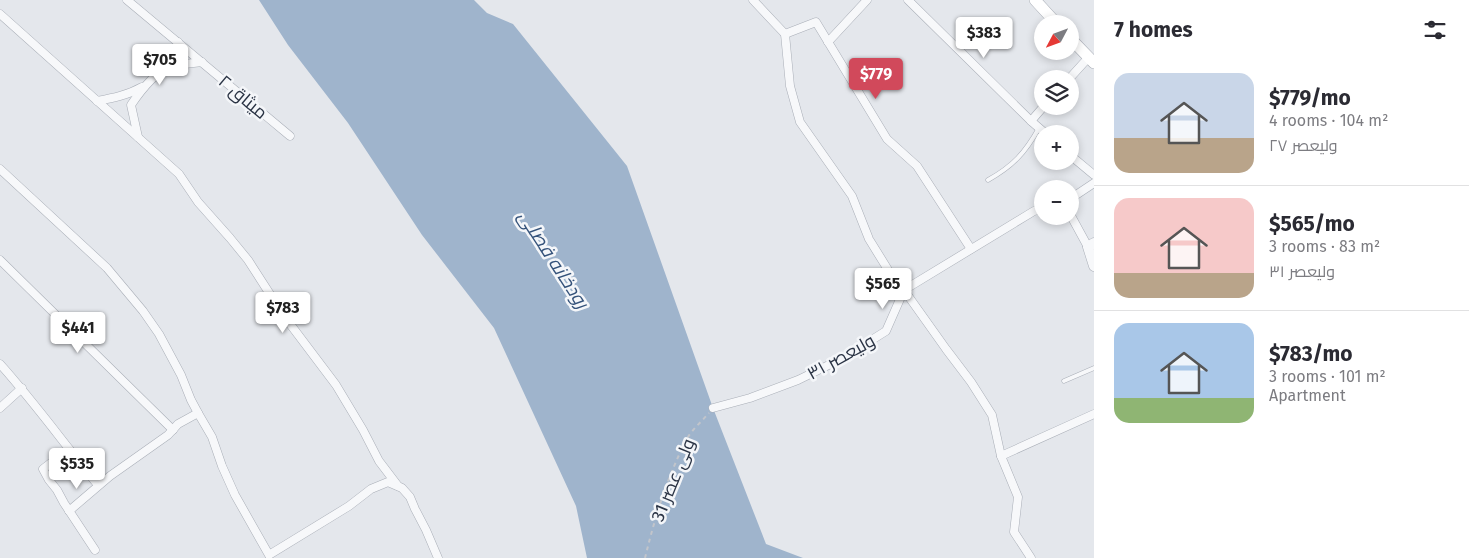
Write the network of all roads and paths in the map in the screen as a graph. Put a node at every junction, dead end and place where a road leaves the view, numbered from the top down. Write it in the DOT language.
graph roads {
  1 [pos="127,0"];
  2 [pos="753,0"];
  3 [pos="867,0"];
  4 [pos="908,0"];
  5 [pos="1035,0"];
  6 [pos="0,14"];
  7 [pos="1049,15"];
  8 [pos="785,34"];
  9 [pos="178,42"];
  10 [pos="828,42"];
  11 [pos="1079,47"];
  12 [pos="1091,60"];
  13 [pos="202,62"];
  14 [pos="1079,70"];
  15 [pos="161,71"];
  16 [pos="146,84"];
  17 [pos="97,101"];
  18 [pos="1035,115"];
  19 [pos="1030,120"];
  20 [pos="1036,125"];
  21 [pos="290,136"];
  22 [pos="138,137"];
  23 [pos="1034,140"];
  24 [pos="1079,162"];
  25 [pos="0,168"];
  26 [pos="1094,175"];
  27 [pos="988,180"];
  28 [pos="1094,183"];
  29 [pos="1079,193"];
  30 [pos="1034,211"];
  31 [pos="1077,225"];
  32 [pos="1091,245"];
  33 [pos="971,249"];
  34 [pos="0,260"];
  35 [pos="1094,266"];
  36 [pos="904,290"];
  37 [pos="0,364"];
  38 [pos="1094,368"];
  39 [pos="1064,381"];
  40 [pos="22,388"];
  41 [pos="0,408"];
  42 [pos="714,408"];
  43 [pos="198,413"];
  44 [pos="1094,414"];
  45 [pos="173,430"];
  46 [pos="69,449"];
  47 [pos="1000,456"];
  48 [pos="98,485"];
  49 [pos="398,486"];
  50 [pos="69,511"];
  51 [pos="96,550"];
  52 [pos="438,558"];
  53 [pos="645,558"];
  54 [pos="1031,558"];
  1 -- 9 [label="street, میثاق ۲"];
  2 -- 8 [label="street"];
  3 -- 10 [label="street"];
  4 -- 19 [label="street"];
  5 -- 7 [label="main road"];
  6 -- 17 [label="street"];
  8 -- 10 [label="street"];
  8 -- 36 [label="street"];
  9 -- 13 [label="street, میثاق ۲"];
  9 -- 15 [label="street"];
  10 -- 33 [label="street"];
  11 -- 12 [label="main road"];
  12 -- 14 [label="street"];
  13 -- 15 [label="street"];
  13 -- 21 [label="street, میثاق ۲"];
  15 -- 16 [label="street"];
  16 -- 17 [label="street"];
  16 -- 22 [label="street"];
  17 -- 22 [label="street"];
  18 -- 19 [label="street"];
  19 -- 20 [label="street"];
  22 -- 49 [label="street"];
  23 -- 27 [label="lane"];
  24 -- 26 [label="street"];
  25 -- 43 [label="street"];
  28 -- 29 [label="street"];
  30 -- 33 [label="street"];
  31 -- 32 [label="street"];
  32 -- 35 [label="street"];
  33 -- 36 [label="street"];
  34 -- 45 [label="street"];
  36 -- 42 [label="street, ولیعصر ۳۱"];
  36 -- 47 [label="street"];
  37 -- 40 [label="street"];
  38 -- 39 [label="lane"];
  40 -- 41 [label="street"];
  40 -- 46 [label="street"];
  42 -- 53 [label="path, ولی عصر 31"];
  43 -- 45 [label="street"];
  43 -- 49 [label="street"];
  44 -- 47 [label="street"];
  45 -- 48 [label="street"];
  46 -- 48 [label="street"];
  46 -- 50 [label="street"];
  47 -- 54 [label="street"];
  48 -- 50 [label="street"];
  49 -- 52 [label="street"];
  50 -- 51 [label="street"];
}
